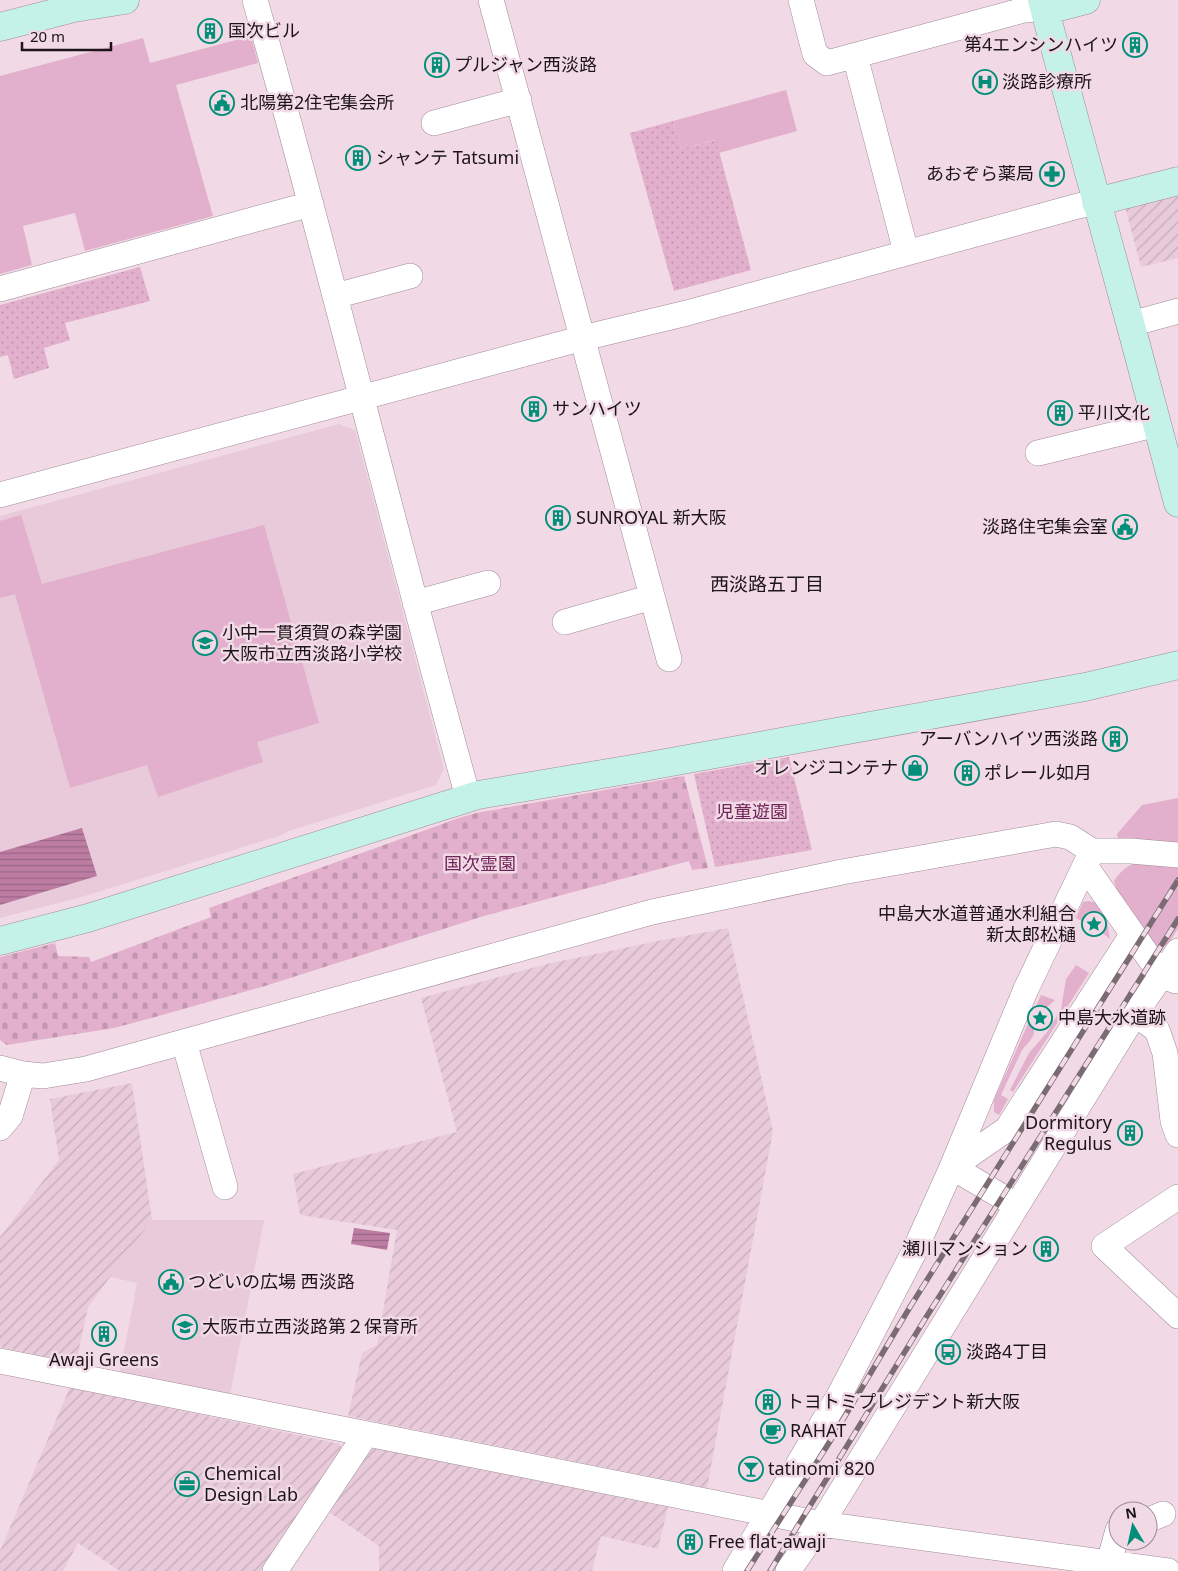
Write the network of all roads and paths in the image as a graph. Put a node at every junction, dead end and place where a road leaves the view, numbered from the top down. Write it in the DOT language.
graph roads {
  1 [pos="125,0"];
  2 [pos="256,0"];
  3 [pos="491,0"];
  4 [pos="801,0"];
  5 [pos="1086,0"];
  6 [pos="1043,4"];
  7 [pos="0,27"];
  8 [pos="855,56"];
  9 [pos="519,100"];
  10 [pos="434,123"];
  11 [pos="1178,181"];
  12 [pos="1096,202"];
  13 [pos="311,204"];
  14 [pos="906,252"];
  15 [pos="410,276"];
  16 [pos="0,289"];
  17 [pos="335,296"];
  18 [pos="1178,311"];
  19 [pos="1131,324"];
  20 [pos="583,338"];
  21 [pos="362,397"];
  22 [pos="1157,424"];
  23 [pos="1038,454"];
  24 [pos="0,495"];
  25 [pos="1178,503"];
  26 [pos="488,583"];
  27 [pos="652,597"];
  28 [pos="415,603"];
  29 [pos="565,622"];
  30 [pos="669,659"];
  31 [pos="1178,665"];
  32 [pos="468,797"];
  33 [pos="1178,855"];
  34 [pos="1089,859"];
  35 [pos="1132,935"];
  36 [pos="0,941"];
  37 [pos="1178,951"];
  38 [pos="1170,979"];
  39 [pos="1135,1014"];
  40 [pos="184,1042"];
  41 [pos="12,1071"];
  42 [pos="0,1128"];
  43 [pos="1178,1135"];
  44 [pos="952,1167"];
  45 [pos="225,1187"];
  46 [pos="1178,1197"];
  47 [pos="1016,1205"];
  48 [pos="1178,1316"];
  49 [pos="0,1361"];
  50 [pos="366,1434"];
  51 [pos="770,1514"];
  52 [pos="822,1524"];
  53 [pos="1112,1551"];
  54 [pos="1109,1563"];
  55 [pos="275,1571"];
  56 [pos="735,1571"];
  57 [pos="788,1571"];
  58 [pos="1168,1571"];
  1 -- 7 [label="street"];
  2 -- 13 [label="street"];
  3 -- 9 [label="street"];
  4 -- 8 [label="street"];
  5 -- 6 [label="street"];
  6 -- 8 [label="street"];
  6 -- 12 [label="street"];
  8 -- 14 [label="street"];
  9 -- 10 [label="street"];
  9 -- 20 [label="street"];
  11 -- 12 [label="street"];
  12 -- 14 [label="street"];
  12 -- 19 [label="street"];
  13 -- 16 [label="street"];
  13 -- 17 [label="street"];
  14 -- 20 [label="street"];
  15 -- 17 [label="street"];
  17 -- 21 [label="street"];
  18 -- 19 [label="street"];
  19 -- 22 [label="street"];
  20 -- 21 [label="street"];
  20 -- 27 [label="street"];
  21 -- 24 [label="street"];
  21 -- 28 [label="street"];
  22 -- 23 [label="street"];
  22 -- 25 [label="street"];
  26 -- 28 [label="street"];
  27 -- 29 [label="street"];
  27 -- 30 [label="street"];
  28 -- 32 [label="street"];
  31 -- 32 [label="street"];
  32 -- 36 [label="street"];
  33 -- 34 [label="street"];
  34 -- 35 [label="street"];
  34 -- 40 [label="street"];
  34 -- 44 [label="street"];
  35 -- 38 [label="street"];
  35 -- 44 [label="street"];
  37 -- 38 [label="street"];
  38 -- 39 [label="street"];
  39 -- 43 [label="street"];
  39 -- 47 [label="street"];
  40 -- 41 [label="street"];
  40 -- 45 [label="street"];
  41 -- 42 [label="street"];
  44 -- 47 [label="street"];
  44 -- 51 [label="street"];
  46 -- 48 [label="street"];
  47 -- 52 [label="street"];
  49 -- 50 [label="street"];
  50 -- 51 [label="street"];
  50 -- 55 [label="street"];
  51 -- 52 [label="street"];
  51 -- 56 [label="street"];
  52 -- 54 [label="street"];
  52 -- 57 [label="street"];
  53 -- 54 [label="street"];
  54 -- 58 [label="street"];
}
